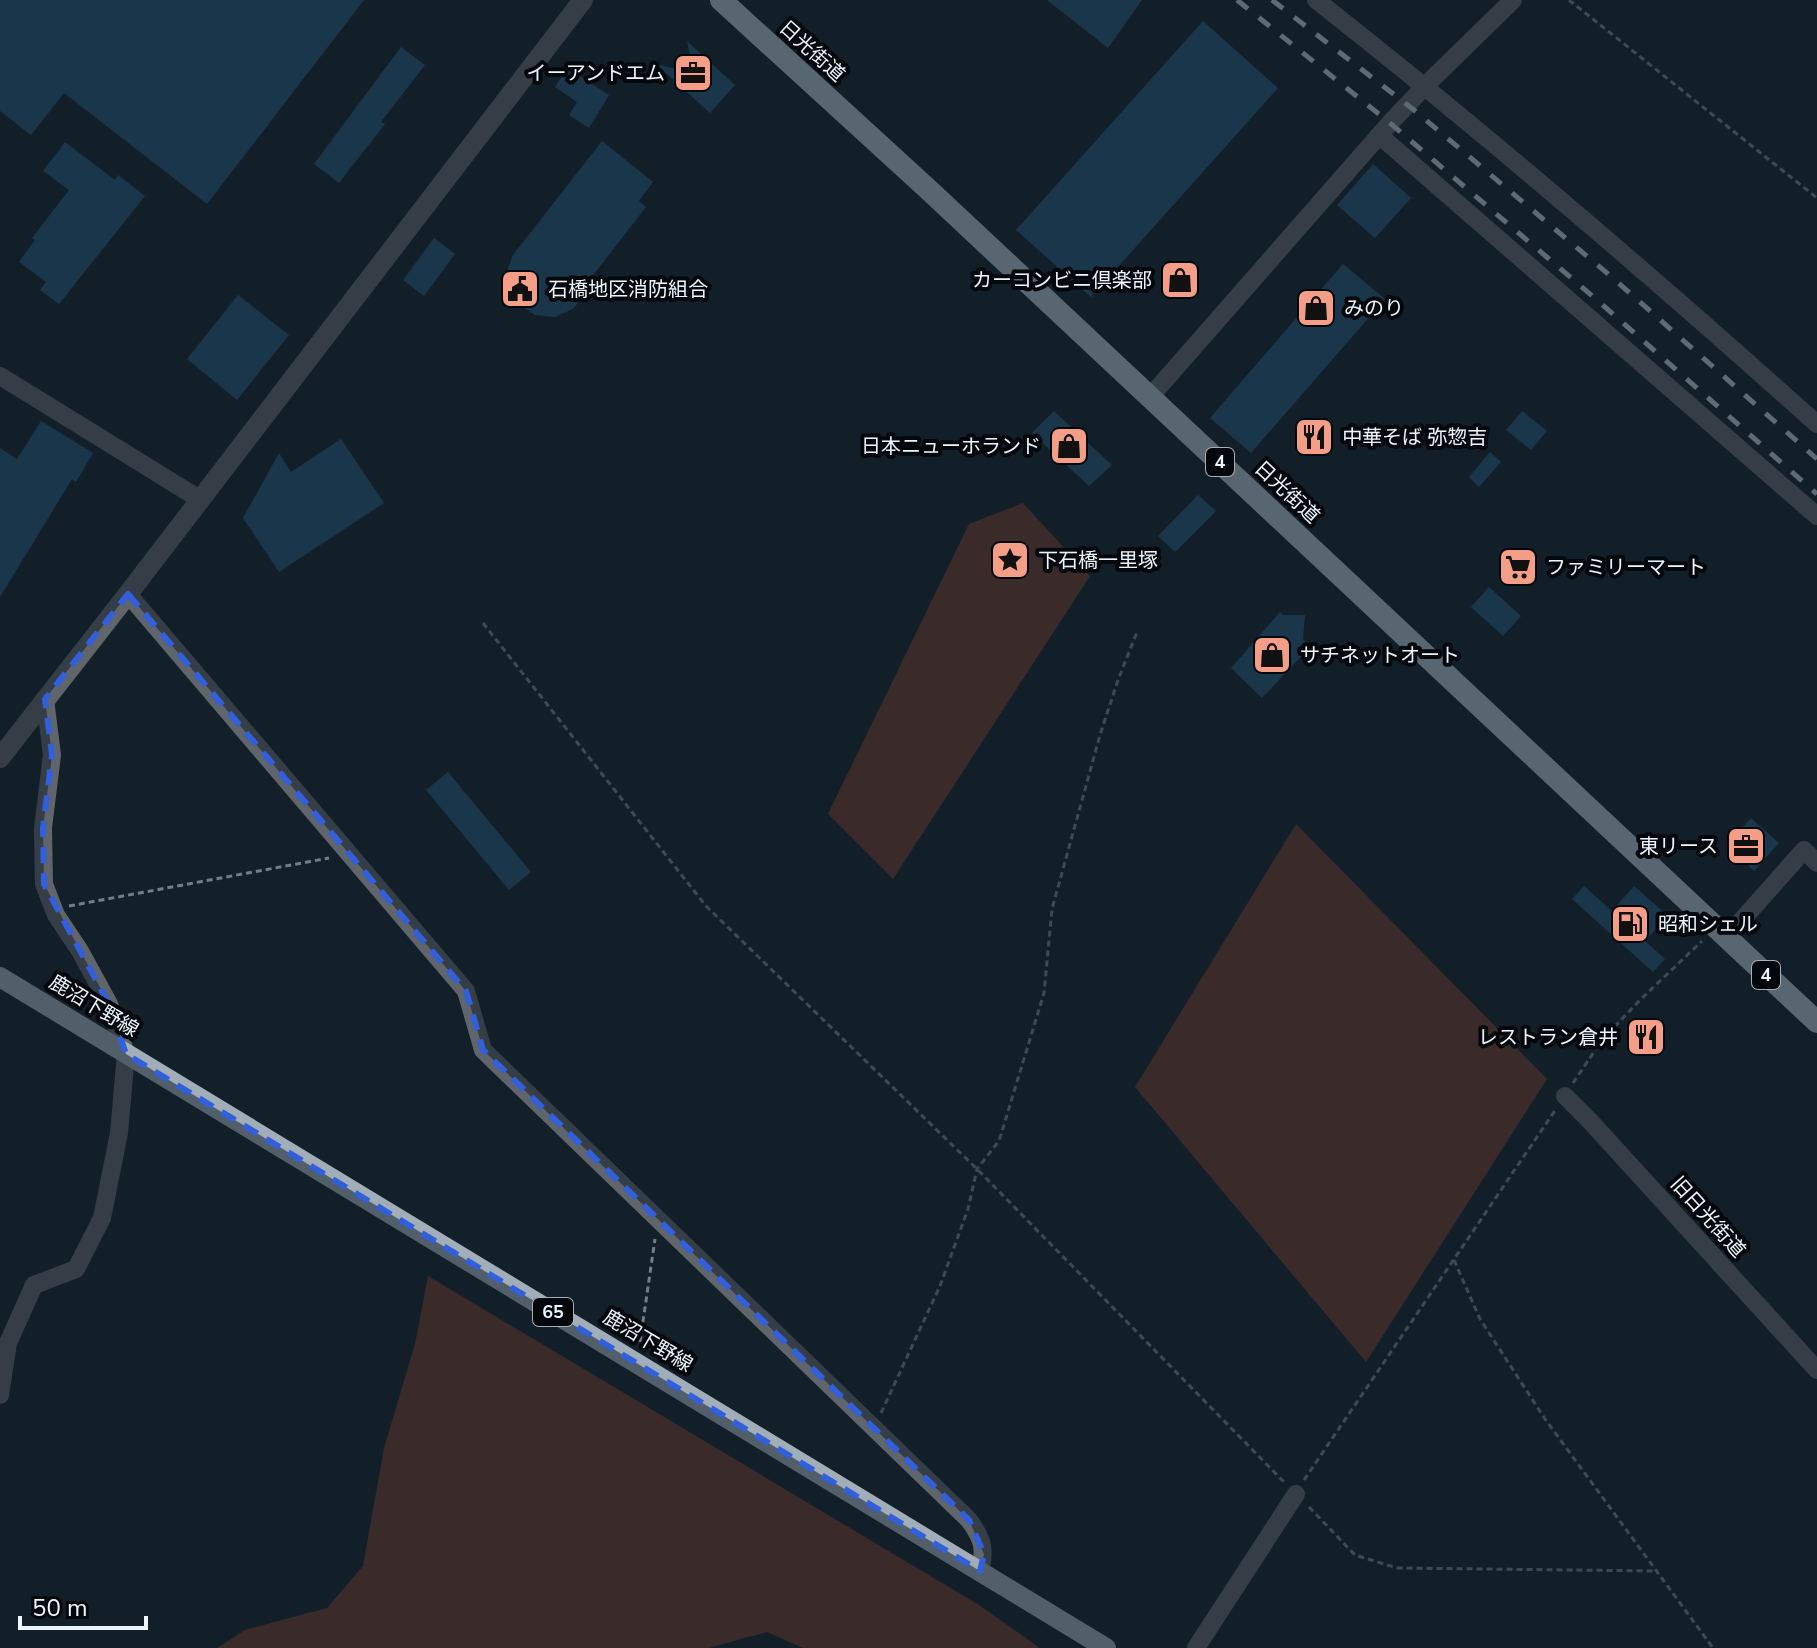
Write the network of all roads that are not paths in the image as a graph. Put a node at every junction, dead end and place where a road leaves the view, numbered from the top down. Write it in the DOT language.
graph roads {
  1 [pos="583,0"];
  2 [pos="721,0"];
  3 [pos="1316,0"];
  4 [pos="1513,0"];
  5 [pos="1425,86"];
  6 [pos="1379,135"];
  7 [pos="0,376"];
  8 [pos="1150,397"];
  9 [pos="1817,424"];
  10 [pos="201,500"];
  11 [pos="1817,516"];
  12 [pos="128,594"];
  13 [pos="45,699"];
  14 [pos="0,758"];
  15 [pos="1817,863"];
  16 [pos="1726,938"];
  17 [pos="0,977"];
  18 [pos="1817,1022"];
  19 [pos="126,1054"];
  20 [pos="1565,1096"];
  21 [pos="1817,1370"];
  22 [pos="0,1395"];
  23 [pos="1296,1494"];
  24 [pos="980,1571"];
  25 [pos="1106,1648"];
  26 [pos="1196,1648"];
  1 -- 10 [label="street"];
  2 -- 8 [label="highway, 日光街道 / 4"];
  3 -- 5 [label="street"];
  4 -- 5 [label="street"];
  5 -- 6 [label="street"];
  5 -- 9 [label="street"];
  6 -- 8 [label="street"];
  6 -- 11 [label="street"];
  7 -- 10 [label="street"];
  8 -- 16 [label="highway, 日光街道 / 4"];
  10 -- 12 [label="street"];
  12 -- 13 [label="street"];
  12 -- 24 [label="street"];
  13 -- 14 [label="street"];
  13 -- 19 [label="street"];
  15 -- 16 [label="street"];
  16 -- 18 [label="highway, 日光街道 / 4"];
  17 -- 19 [label="main road, 鹿沼下野線 / 65"];
  19 -- 22 [label="street"];
  19 -- 24 [label="main road, 鹿沼下野線 / 65"];
  20 -- 21 [label="street, 旧日光街道"];
  23 -- 26 [label="street"];
  24 -- 25 [label="main road, 鹿沼下野線 / 65"];
}
